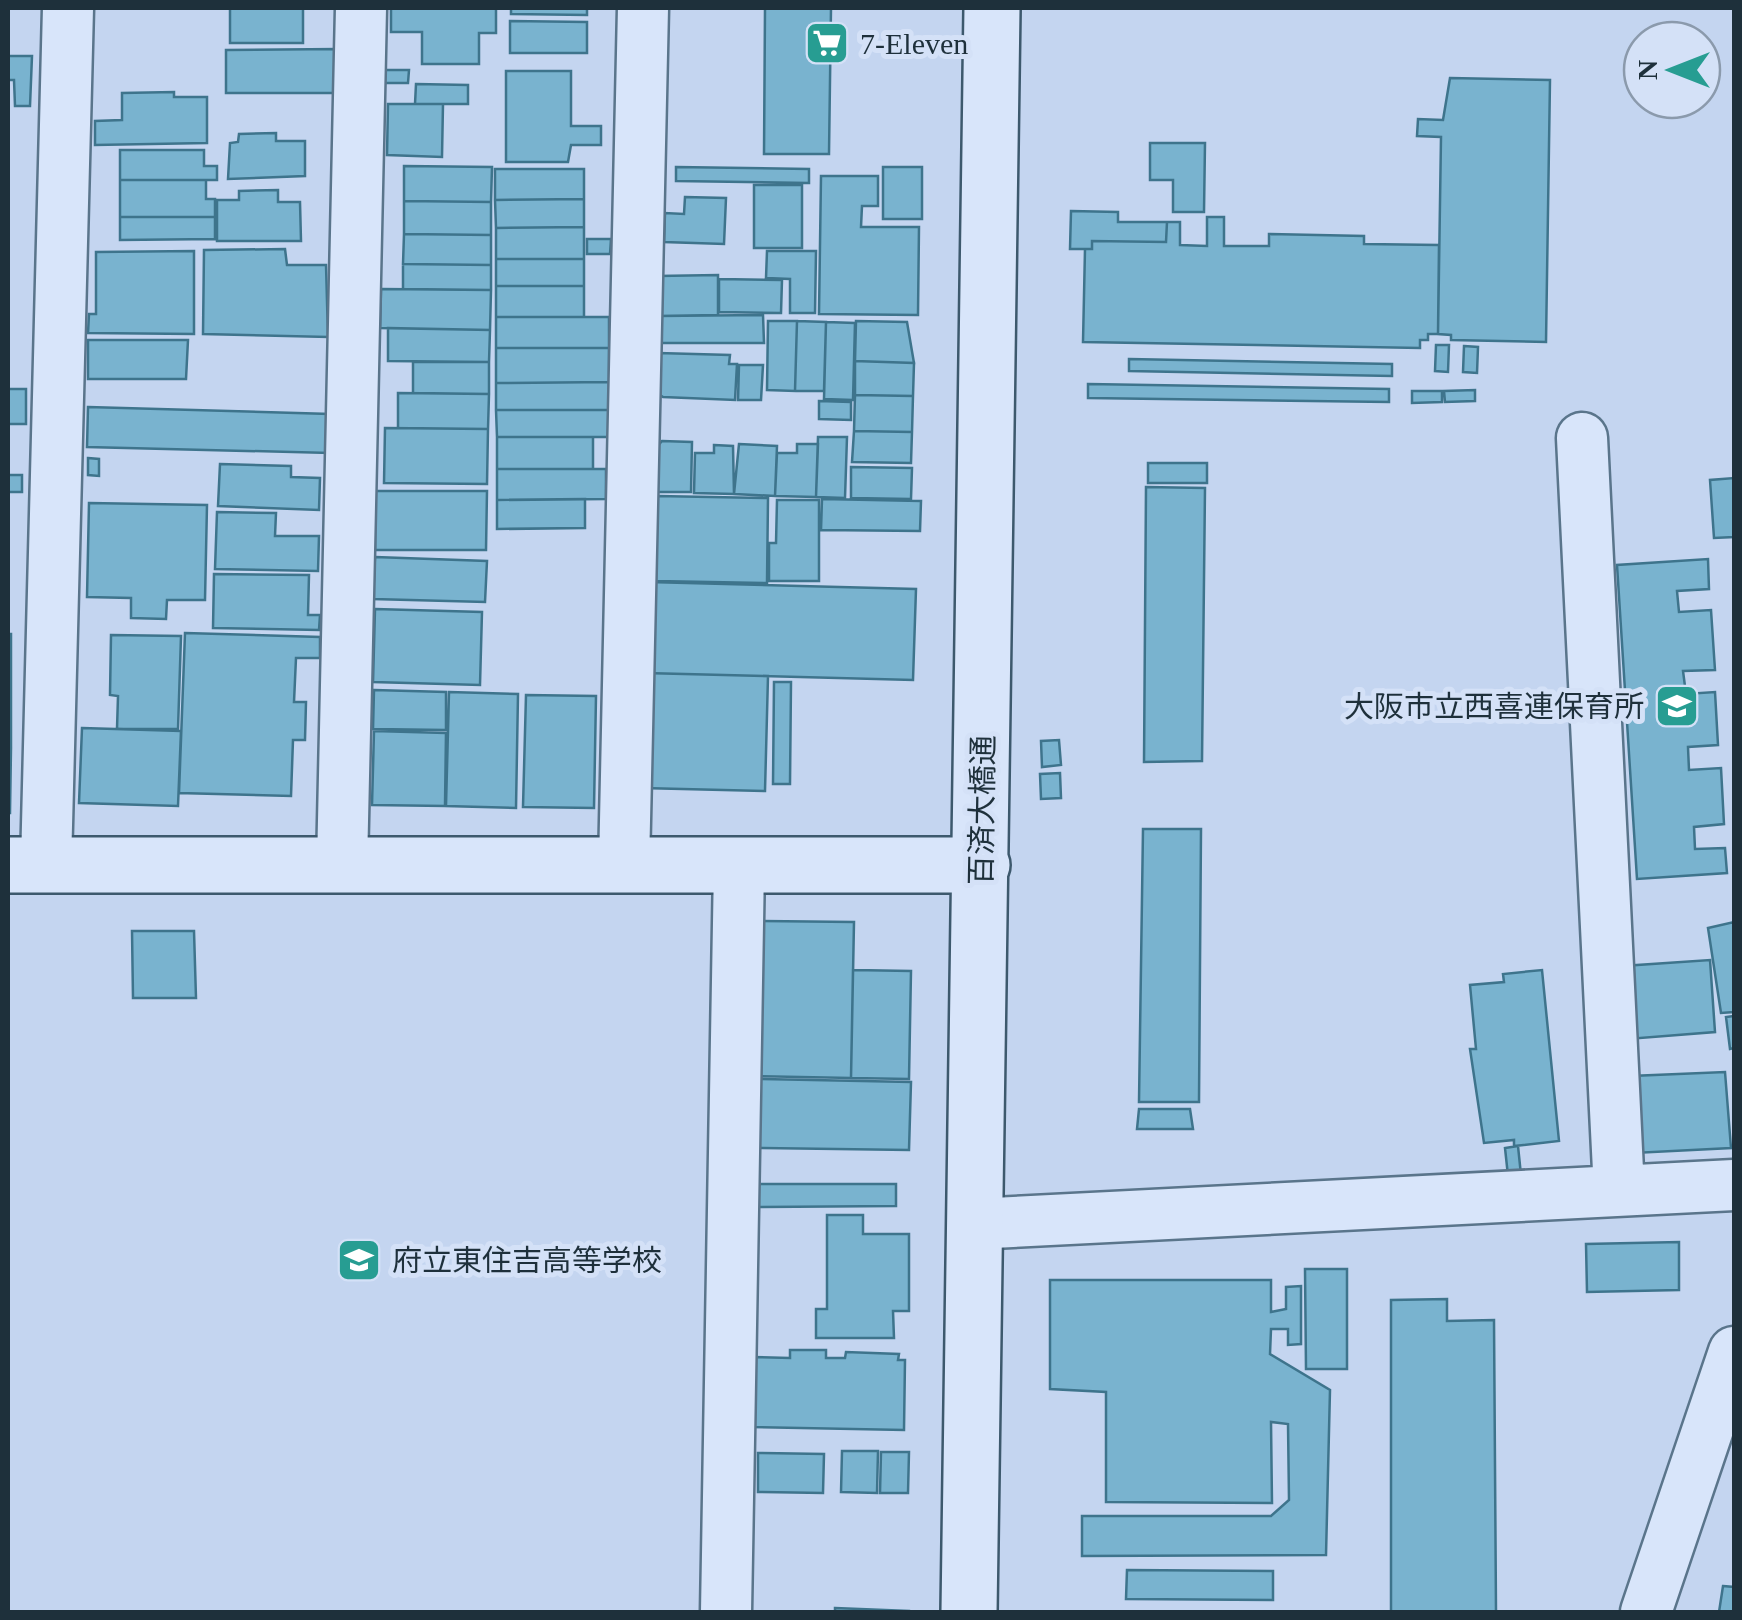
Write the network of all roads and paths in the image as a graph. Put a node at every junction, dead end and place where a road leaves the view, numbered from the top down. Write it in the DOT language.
graph roads {
  1 [pos="68,8"];
  2 [pos="361,8"];
  3 [pos="643,8"];
  4 [pos="992,8"];
  5 [pos="1582,438"];
  6 [pos="27,865"];
  7 [pos="982,865"];
  8 [pos="342,866"];
  9 [pos="624,866"];
  10 [pos="738,866"];
  11 [pos="1734,1185"];
  12 [pos="1619,1191"];
  13 [pos="973,1224"];
  14 [pos="1734,1354"];
  15 [pos="726,1612"];
  16 [pos="969,1612"];
  17 [pos="1646,1612"];
  1 -- 6 [label="street"];
  2 -- 8 [label="street"];
  3 -- 9 [label="street"];
  4 -- 7 [label="street, 百済大橋通"];
  5 -- 12 [label="street"];
  6 -- 8 [label="street"];
  7 -- 10 [label="street"];
  7 -- 13 [label="street, 百済大橋通"];
  8 -- 9 [label="street"];
  9 -- 10 [label="street"];
  10 -- 15 [label="street"];
  11 -- 12 [label="street"];
  12 -- 13 [label="street"];
  13 -- 16 [label="street, 百済大橋通"];
  14 -- 17 [label="street"];
}
